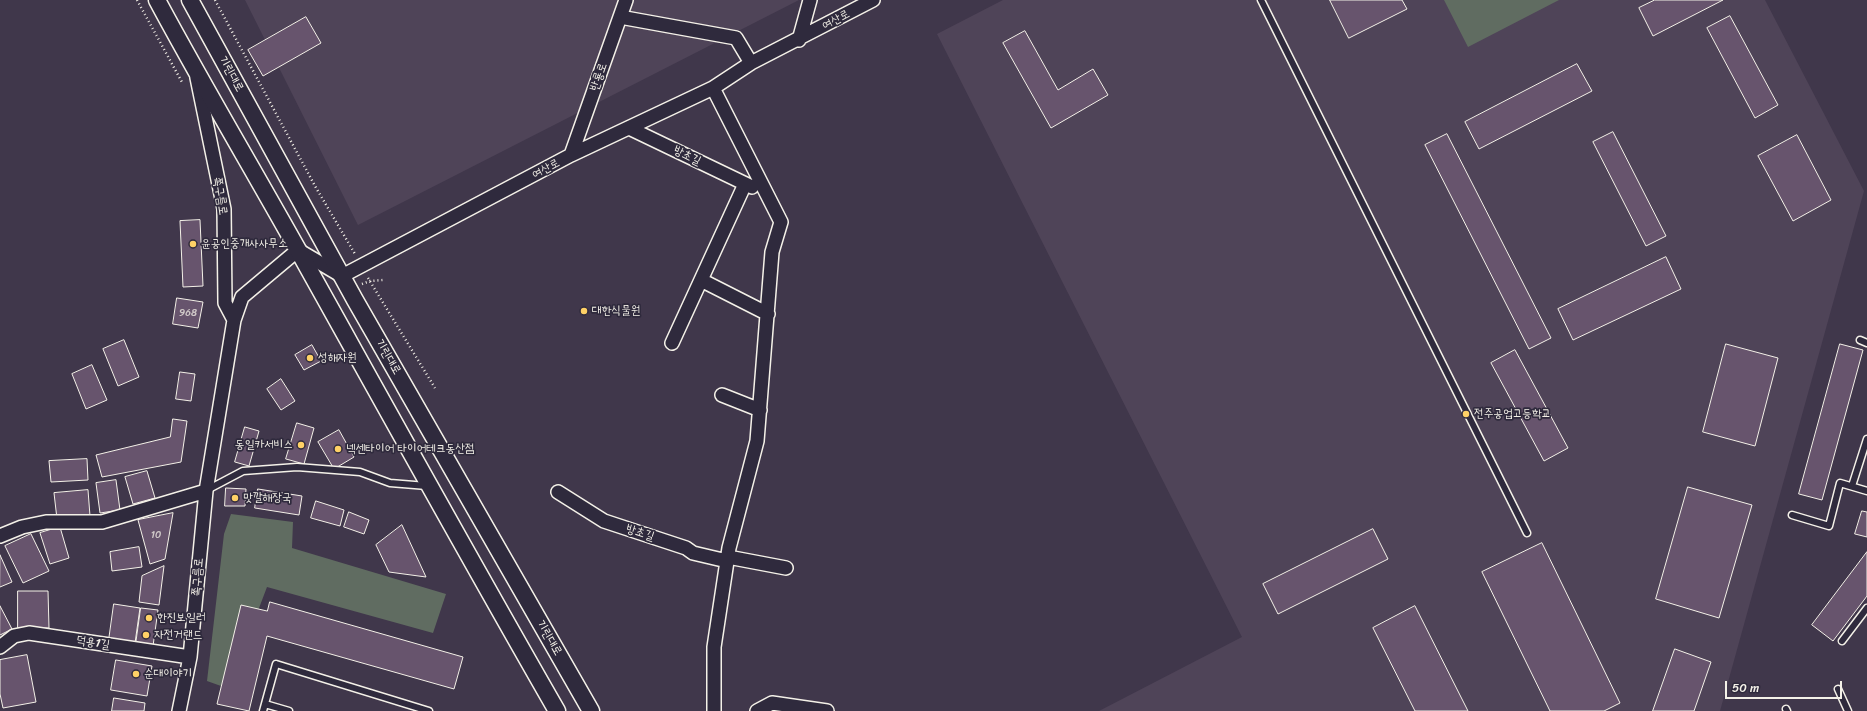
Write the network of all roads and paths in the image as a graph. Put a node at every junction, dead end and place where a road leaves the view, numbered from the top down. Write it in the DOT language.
graph roads {
  1 [pos="137,0"];
  2 [pos="157,0"];
  3 [pos="190,0"];
  4 [pos="215,0"];
  5 [pos="626,0"];
  6 [pos="810,0"];
  7 [pos="873,0"];
  8 [pos="1261,0"];
  9 [pos="620,17"];
  10 [pos="799,40"];
  11 [pos="751,63"];
  12 [pos="196,73"];
  13 [pos="713,88"];
  14 [pos="186,90"];
  15 [pos="629,128"];
  16 [pos="571,155"];
  17 [pos="745,184"];
  18 [pos="768,195"];
  19 [pos="298,250"];
  20 [pos="362,266"];
  21 [pos="342,276"];
  22 [pos="701,280"];
  23 [pos="768,314"];
  24 [pos="234,320"];
  25 [pos="1860,340"];
  26 [pos="672,343"];
  27 [pos="1867,343"];
  28 [pos="436,388"];
  29 [pos="722,395"];
  30 [pos="760,410"];
  31 [pos="1867,439"];
  32 [pos="428,486"];
  33 [pos="1852,486"];
  34 [pos="206,491"];
  35 [pos="1867,491"];
  36 [pos="558,492"];
  37 [pos="1792,515"];
  38 [pos="1527,533"];
  39 [pos="0,536"];
  40 [pos="728,559"];
  41 [pos="786,568"];
  42 [pos="1867,608"];
  43 [pos="1842,641"];
  44 [pos="1,647"];
  45 [pos="190,657"];
  46 [pos="1838,689"];
  47 [pos="265,704"];
  48 [pos="179,711"];
  49 [pos="263,711"];
  50 [pos="289,711"];
  51 [pos="430,711"];
  52 [pos="556,711"];
  53 [pos="592,711"];
  54 [pos="714,711"];
  55 [pos="757,711"];
  56 [pos="827,711"];
  57 [pos="1848,711"];
  1 -- 14 [label="path"];
  2 -- 12 [label="street"];
  3 -- 21 [label="street, 기린대로"];
  4 -- 20 [label="path"];
  5 -- 9 [label="street, 반룡로"];
  6 -- 10 [label="street, 여산로"];
  7 -- 10 [label="street, 여산로"];
  8 -- 38 [label="lane"];
  9 -- 11 [label="street"];
  9 -- 16 [label="street, 반룡로"];
  10 -- 11 [label="street, 여산로"];
  11 -- 13 [label="street, 여산로"];
  12 -- 19 [label="street"];
  12 -- 24 [label="street, 쪽구름로"];
  13 -- 15 [label="street, 여산로"];
  13 -- 18 [label="street"];
  15 -- 16 [label="street, 여산로"];
  15 -- 17 [label="street, 방초길"];
  16 -- 20 [label="street, 여산로"];
  17 -- 18 [label="street, 방초길"];
  17 -- 22 [label="street"];
  18 -- 23 [label="street"];
  19 -- 21 [label="street"];
  19 -- 24 [label="street, 쪽구름로"];
  19 -- 32 [label="street"];
  20 -- 21 [label="street, 여산로"];
  20 -- 28 [label="path"];
  21 -- 53 [label="street, 기린대로"];
  22 -- 23 [label="street"];
  22 -- 26 [label="street"];
  23 -- 30 [label="street"];
  24 -- 34 [label="street, 쪽구름로"];
  25 -- 27 [label="lane"];
  29 -- 30 [label="street"];
  30 -- 40 [label="street"];
  31 -- 33 [label="lane"];
  32 -- 34 [label="lane"];
  32 -- 52 [label="street"];
  33 -- 35 [label="lane"];
  33 -- 37 [label="lane"];
  34 -- 39 [label="street"];
  34 -- 45 [label="street, 쪽구름로"];
  36 -- 40 [label="street, 방초길"];
  40 -- 41 [label="street, 방초길"];
  40 -- 54 [label="street"];
  42 -- 43 [label="lane"];
  44 -- 45 [label="street, 덕용1길"];
  45 -- 48 [label="street, 쪽구름로"];
  46 -- 57 [label="lane"];
  47 -- 49 [label="lane"];
  47 -- 50 [label="lane"];
  47 -- 51 [label="lane"];
  55 -- 56 [label="street"];
}
